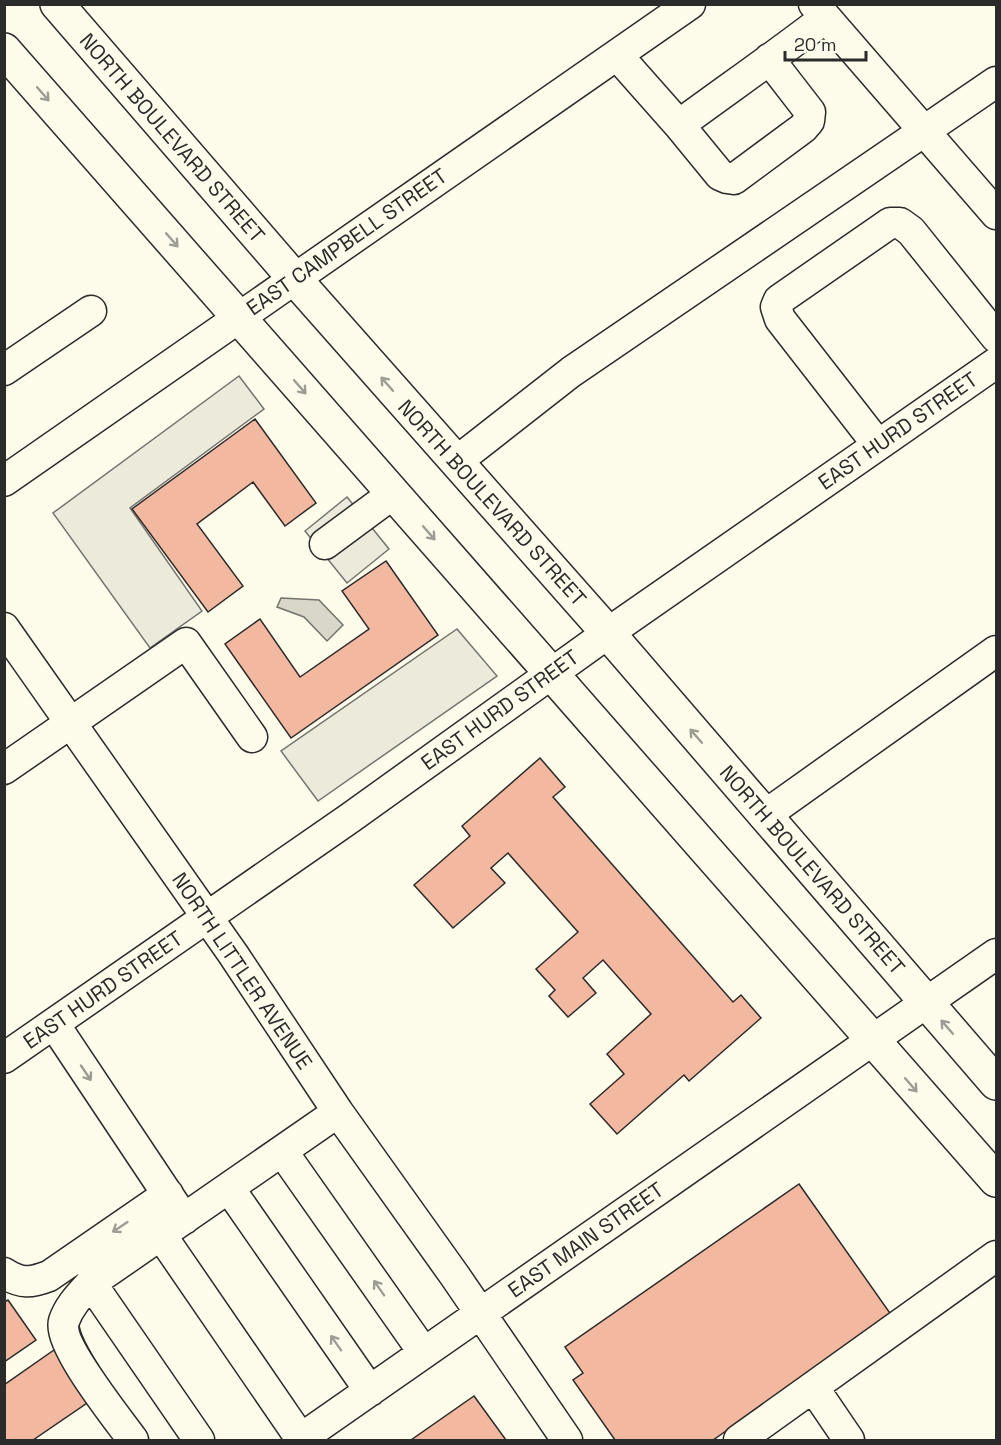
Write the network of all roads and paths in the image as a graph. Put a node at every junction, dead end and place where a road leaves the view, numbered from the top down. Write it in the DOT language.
graph roads {
  1 [pos="57,4"];
  2 [pos="690,4"];
  3 [pos="820,11"];
  4 [pos="4,50"];
  5 [pos="617,55"];
  6 [pos="769,59"];
  7 [pos="996,82"];
  8 [pos="679,125"];
  9 [pos="925,132"];
  10 [pos="996,214"];
  11 [pos="294,278"];
  12 [pos="91,311"];
  13 [pos="239,316"];
  14 [pos="996,337"];
  15 [pos="996,363"];
  16 [pos="4,370"];
  17 [pos="878,445"];
  18 [pos="456,462"];
  19 [pos="5,478"];
  20 [pos="394,493"];
  21 [pos="325,544"];
  22 [pos="4,628"];
  23 [pos="608,633"];
  24 [pos="996,651"];
  25 [pos="552,673"];
  26 [pos="72,722"];
  27 [pos="252,737"];
  28 [pos="4,769"];
  29 [pos="764,816"];
  30 [pos="207,918"];
  31 [pos="996,954"];
  32 [pos="926,1003"];
  33 [pos="54,1024"];
  34 [pos="873,1041"];
  35 [pos="4,1058"];
  36 [pos="996,1083"];
  37 [pos="338,1112"];
  38 [pos="282,1151"];
  39 [pos="996,1180"];
  40 [pos="229,1188"];
  41 [pos="171,1216"];
  42 [pos="996,1256"];
  43 [pos="4,1273"];
  44 [pos="91,1283"];
  45 [pos="481,1313"];
  46 [pos="424,1353"];
  47 [pos="813,1387"];
  48 [pos="369,1391"];
  49 [pos="133,1440"];
  50 [pos="199,1440"];
  51 [pos="300,1440"];
  52 [pos="567,1440"];
  53 [pos="740,1440"];
  54 [pos="849,1440"];
  1 -- 11 [label="main road, NORTH BOULEVARD STREET"];
  2 -- 5 [label="street, EAST CAMPBELL STREET"];
  3 -- 6 [label="street"];
  3 -- 9 [label="street"];
  4 -- 13 [label="main road, one-way"];
  5 -- 8 [label="street"];
  5 -- 11 [label="street, EAST CAMPBELL STREET"];
  6 -- 8 [label="street"];
  6 -- 8 [label="street"];
  7 -- 9 [label="street"];
  9 -- 10 [label="street"];
  9 -- 18 [label="street"];
  11 -- 13 [label="street, EAST CAMPBELL STREET"];
  18 -- 11 [label="main road, NORTH BOULEVARD STREET, one-way"];
  12 -- 16 [label="street"];
  13 -- 19 [label="street, EAST CAMPBELL STREET"];
  13 -- 20 [label="main road, one-way"];
  14 -- 17 [label="street"];
  15 -- 17 [label="street, EAST HURD STREET"];
  17 -- 23 [label="street, EAST HURD STREET"];
  18 -- 23 [label="main road, NORTH BOULEVARD STREET"];
  20 -- 21 [label="street"];
  20 -- 25 [label="main road, one-way"];
  22 -- 26 [label="street, NORTH LITTLER AVENUE"];
  23 -- 25 [label="street, EAST HURD STREET"];
  29 -- 23 [label="main road, NORTH BOULEVARD STREET, one-way"];
  24 -- 29 [label="street"];
  25 -- 30 [label="street, EAST HURD STREET"];
  25 -- 34 [label="main road"];
  26 -- 27 [label="street"];
  26 -- 28 [label="street"];
  26 -- 30 [label="street, NORTH LITTLER AVENUE"];
  29 -- 32 [label="main road, NORTH BOULEVARD STREET"];
  30 -- 33 [label="street, EAST HURD STREET"];
  30 -- 37 [label="street, NORTH LITTLER AVENUE"];
  31 -- 32 [label="street"];
  32 -- 34 [label="street, EAST MAIN STREET"];
  36 -- 32 [label="main road, NORTH BOULEVARD STREET, one-way"];
  33 -- 35 [label="street, EAST HURD STREET"];
  33 -- 41 [label="street, one-way"];
  34 -- 39 [label="main road, one-way"];
  34 -- 45 [label="street, EAST MAIN STREET"];
  37 -- 38 [label="street"];
  37 -- 45 [label="street, NORTH LITTLER AVENUE"];
  38 -- 40 [label="street"];
  46 -- 38 [label="street, one-way"];
  40 -- 41 [label="street"];
  48 -- 40 [label="street, one-way"];
  41 -- 43 [label="street, one-way"];
  41 -- 44 [label="street"];
  41 -- 51 [label="street"];
  42 -- 47 [label="street"];
  44 -- 49 [label="street"];
  44 -- 50 [label="street"];
  45 -- 46 [label="street, EAST MAIN STREET"];
  45 -- 52 [label="street, NORTH LITTLER AVENUE"];
  46 -- 48 [label="street, EAST MAIN STREET"];
  47 -- 53 [label="street"];
  47 -- 54 [label="street"];
  48 -- 51 [label="street, EAST MAIN STREET"];
}
